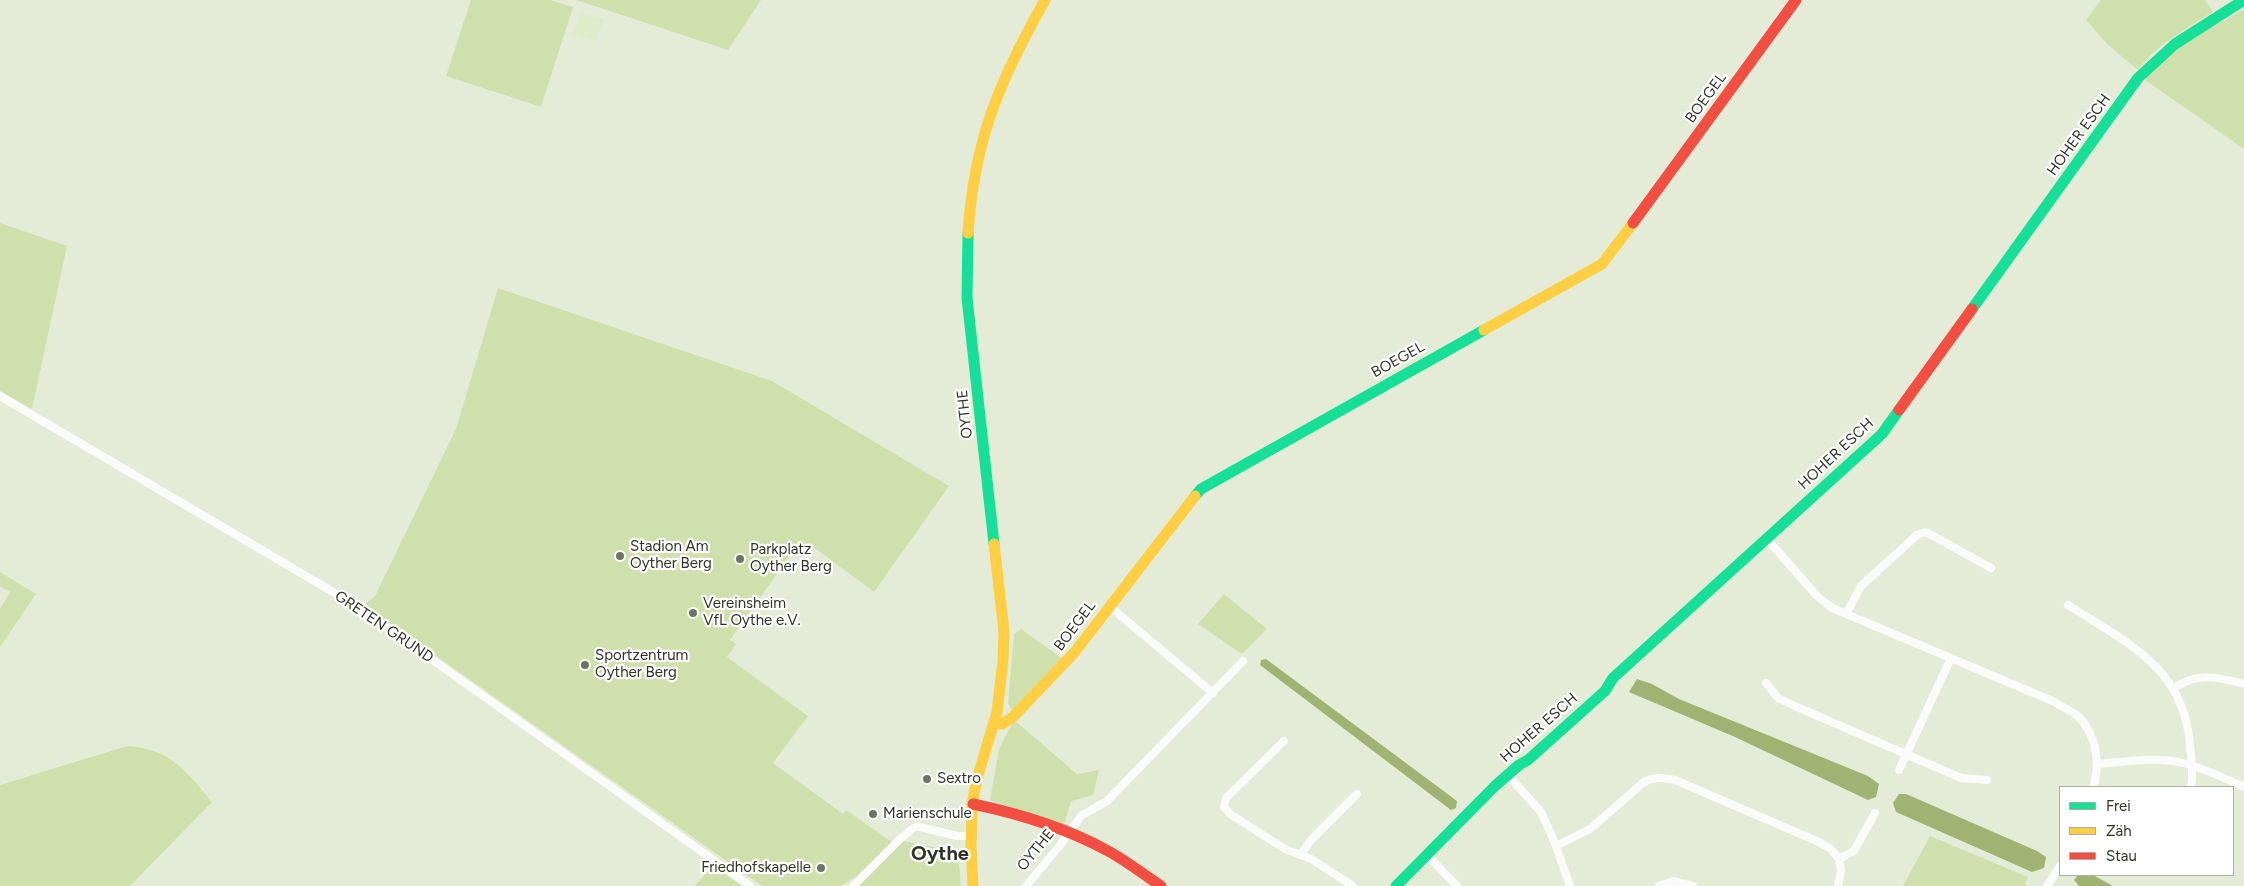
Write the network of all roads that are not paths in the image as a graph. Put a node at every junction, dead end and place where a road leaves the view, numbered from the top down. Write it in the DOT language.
graph roads {
  1 [pos="1045,0"];
  2 [pos="1796,0"];
  3 [pos="2244,0"];
  4 [pos="0,396"];
  5 [pos="1767,539"];
  6 [pos="1991,568"];
  7 [pos="2068,605"];
  8 [pos="1109,606"];
  9 [pos="1846,614"];
  10 [pos="1951,658"];
  11 [pos="1243,661"];
  12 [pos="1766,683"];
  13 [pos="2244,684"];
  14 [pos="2174,688"];
  15 [pos="1213,693"];
  16 [pos="994,723"];
  17 [pos="1284,741"];
  18 [pos="1906,755"];
  19 [pos="2098,764"];
  20 [pos="2192,766"];
  21 [pos="1899,770"];
  22 [pos="1508,775"];
  23 [pos="1987,780"];
  24 [pos="2094,786"];
  25 [pos="2191,786"];
  26 [pos="2244,787"];
  27 [pos="1357,794"];
  28 [pos="973,804"];
  29 [pos="1875,813"];
  30 [pos="1069,834"];
  31 [pos="970,836"];
  32 [pos="1556,846"];
  33 [pos="1301,854"];
  34 [pos="1427,855"];
  35 [pos="1840,859"];
  36 [pos="2059,868"];
  37 [pos="750,886"];
  38 [pos="853,886"];
  39 [pos="973,886"];
  40 [pos="1026,886"];
  41 [pos="1161,886"];
  42 [pos="1353,886"];
  43 [pos="1396,886"];
  44 [pos="1457,886"];
  45 [pos="1570,886"];
  46 [pos="1659,886"];
  47 [pos="1693,886"];
  48 [pos="1838,886"];
  49 [pos="2047,886"];
  1 -- 16 [label="street, OYTHE"];
  2 -- 8 [label="street, BOEGEL"];
  3 -- 5 [label="street, HOHER ESCH"];
  4 -- 37 [label="street, GRETEN GRUND"];
  5 -- 9 [label="street"];
  5 -- 22 [label="street, HOHER ESCH"];
  6 -- 9 [label="street"];
  7 -- 14 [label="street"];
  8 -- 15 [label="street"];
  8 -- 16 [label="street, BOEGEL"];
  9 -- 10 [label="street"];
  10 -- 18 [label="street"];
  10 -- 19 [label="street"];
  11 -- 15 [label="street, OYTHE"];
  12 -- 18 [label="street"];
  13 -- 14 [label="street"];
  14 -- 20 [label="street"];
  15 -- 30 [label="street, OYTHE"];
  16 -- 28 [label="street, OYTHE"];
  17 -- 33 [label="street"];
  18 -- 21 [label="street"];
  18 -- 23 [label="street"];
  19 -- 20 [label="street"];
  19 -- 24 [label="street"];
  20 -- 25 [label="street"];
  20 -- 26 [label="street"];
  22 -- 32 [label="street"];
  22 -- 34 [label="street, HOHER ESCH"];
  27 -- 33 [label="street"];
  28 -- 30 [label="street"];
  28 -- 31 [label="street, OYTHE"];
  29 -- 35 [label="street"];
  30 -- 40 [label="street, OYTHE"];
  30 -- 41 [label="street"];
  31 -- 38 [label="street"];
  31 -- 39 [label="street, OYTHE"];
  32 -- 35 [label="street"];
  32 -- 45 [label="street"];
  33 -- 42 [label="street"];
  34 -- 43 [label="street, HOHER ESCH"];
  34 -- 44 [label="street"];
  35 -- 48 [label="street"];
  36 -- 49 [label="street"];
  46 -- 47 [label="street"];
}
